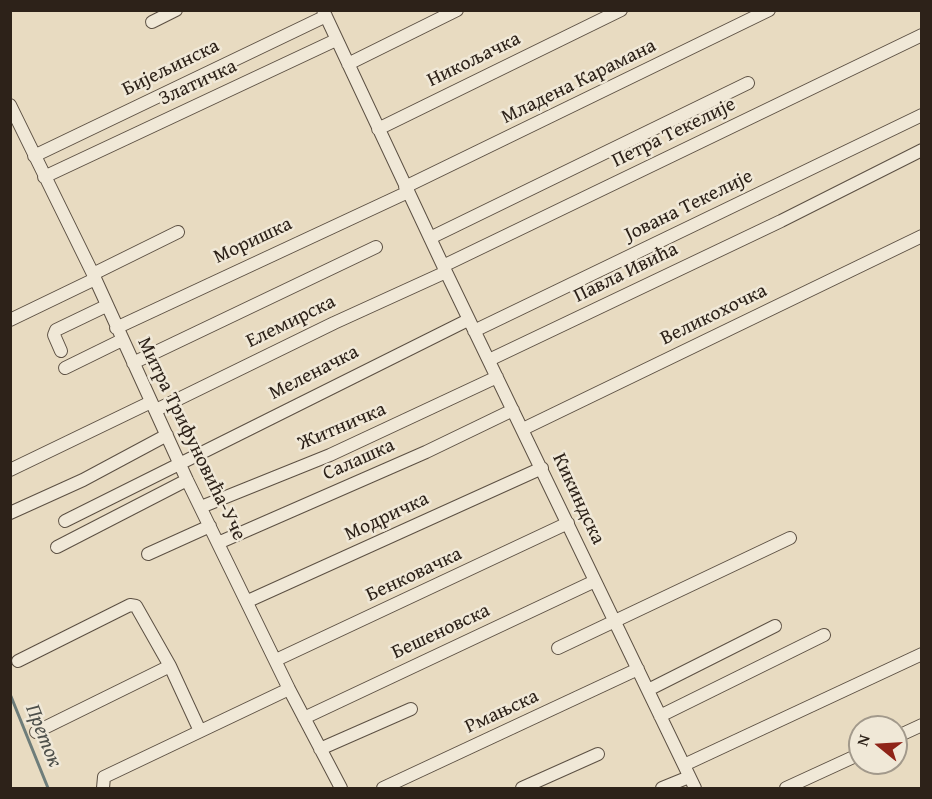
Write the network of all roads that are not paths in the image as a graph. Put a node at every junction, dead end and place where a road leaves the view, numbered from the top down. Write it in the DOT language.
graph roads {
  1 [pos="176,10"];
  2 [pos="457,10"];
  3 [pos="621,10"];
  4 [pos="770,10"];
  5 [pos="324,13"];
  6 [pos="152,22"];
  7 [pos="921,35"];
  8 [pos="336,40"];
  9 [pos="348,64"];
  10 [pos="748,83"];
  11 [pos="10,105"];
  12 [pos="921,115"];
  13 [pos="378,129"];
  14 [pos="921,150"];
  15 [pos="34,156"];
  16 [pos="44,177"];
  17 [pos="406,189"];
  18 [pos="178,232"];
  19 [pos="921,236"];
  20 [pos="430,238"];
  21 [pos="376,247"];
  22 [pos="444,269"];
  23 [pos="94,277"];
  24 [pos="106,306"];
  25 [pos="10,320"];
  26 [pos="468,320"];
  27 [pos="116,328"];
  28 [pos="474,332"];
  29 [pos="122,340"];
  30 [pos="61,351"];
  31 [pos="489,360"];
  32 [pos="133,363"];
  33 [pos="65,368"];
  34 [pos="497,377"];
  35 [pos="153,406"];
  36 [pos="513,410"];
  37 [pos="523,429"];
  38 [pos="167,435"];
  39 [pos="179,463"];
  40 [pos="542,468"];
  41 [pos="10,470"];
  42 [pos="187,480"];
  43 [pos="201,507"];
  44 [pos="10,513"];
  45 [pos="65,520"];
  46 [pos="568,524"];
  47 [pos="210,526"];
  48 [pos="790,538"];
  49 [pos="218,543"];
  50 [pos="57,547"];
  51 [pos="148,554"];
  52 [pos="595,581"];
  53 [pos="248,601"];
  54 [pos="615,623"];
  55 [pos="775,626"];
  56 [pos="824,635"];
  57 [pos="558,648"];
  58 [pos="921,654"];
  59 [pos="276,660"];
  60 [pos="18,661"];
  61 [pos="170,666"];
  62 [pos="638,669"];
  63 [pos="289,689"];
  64 [pos="648,690"];
  65 [pos="411,709"];
  66 [pos="660,716"];
  67 [pos="304,718"];
  68 [pos="200,730"];
  69 [pos="36,732"];
  70 [pos="321,749"];
  71 [pos="598,754"];
  72 [pos="848,760"];
  73 [pos="686,771"];
  74 [pos="103,789"];
  75 [pos="341,789"];
  76 [pos="383,789"];
  77 [pos="522,789"];
  78 [pos="662,789"];
  79 [pos="695,789"];
  80 [pos="786,789"];
  1 -- 6 [label="street"];
  2 -- 9 [label="street"];
  3 -- 13 [label="street, Никољачка"];
  4 -- 17 [label="street, Младена Карамана"];
  5 -- 8 [label="street, Кикиндска"];
  5 -- 15 [label="street, Бијељинска"];
  7 -- 22 [label="street, Петра Текелије"];
  8 -- 9 [label="street, Кикиндска"];
  8 -- 16 [label="street, Златичка"];
  9 -- 13 [label="street, Кикиндска"];
  10 -- 20 [label="street"];
  11 -- 15 [label="street, Митра Трифуновића-Уче"];
  12 -- 28 [label="street, Јована Текелије"];
  13 -- 17 [label="street, Кикиндска"];
  14 -- 31 [label="street, Павла Ивића"];
  15 -- 16 [label="street, Митра Трифуновића-Уче"];
  16 -- 23 [label="street, Митра Трифуновића-Уче"];
  17 -- 20 [label="street, Кикиндска"];
  17 -- 27 [label="street, Моришка"];
  18 -- 23 [label="street"];
  19 -- 37 [label="street, Великохочка"];
  20 -- 22 [label="street, Кикиндска"];
  21 -- 32 [label="street"];
  22 -- 26 [label="street, Кикиндска"];
  22 -- 35 [label="street, Елемирска"];
  23 -- 24 [label="street, Митра Трифуновића-Уче"];
  23 -- 25 [label="street"];
  24 -- 27 [label="street, Митра Трифуновића-Уче"];
  24 -- 30 [label="street"];
  26 -- 28 [label="street, Кикиндска"];
  26 -- 39 [label="street, Меленачка"];
  27 -- 29 [label="street, Митра Трифуновића-Уче"];
  28 -- 31 [label="street, Кикиндска"];
  29 -- 32 [label="street, Митра Трифуновића-Уче"];
  29 -- 33 [label="street"];
  31 -- 34 [label="street, Кикиндска"];
  32 -- 35 [label="street, Митра Трифуновића-Уче"];
  34 -- 36 [label="street, Кикиндска"];
  34 -- 43 [label="street, Житничка"];
  35 -- 38 [label="street, Митра Трифуновића-Уче"];
  35 -- 41 [label="street, Елемирска"];
  36 -- 37 [label="street, Кикиндска"];
  36 -- 49 [label="street, Салашка"];
  37 -- 40 [label="street, Кикиндска"];
  38 -- 39 [label="street, Митра Трифуновића-Уче"];
  38 -- 44 [label="street"];
  39 -- 42 [label="street, Митра Трифуновића-Уче"];
  39 -- 45 [label="street, Меленачка"];
  40 -- 46 [label="street, Кикиндска"];
  40 -- 53 [label="street, Модричка"];
  42 -- 43 [label="street, Митра Трифуновића-Уче"];
  42 -- 50 [label="street"];
  43 -- 47 [label="street, Митра Трифуновића-Уче"];
  46 -- 52 [label="street, Кикиндска"];
  46 -- 59 [label="street, Бенковачка"];
  47 -- 49 [label="street, Митра Трифуновића-Уче"];
  47 -- 51 [label="street"];
  48 -- 54 [label="street"];
  49 -- 53 [label="street, Митра Трифуновића-Уче"];
  52 -- 54 [label="street, Кикиндска"];
  52 -- 67 [label="street, Бешеновска"];
  53 -- 59 [label="street, Митра Трифуновића-Уче"];
  54 -- 57 [label="street"];
  54 -- 62 [label="street, Кикиндска"];
  55 -- 64 [label="street"];
  56 -- 66 [label="street"];
  58 -- 73 [label="street"];
  59 -- 63 [label="street, Митра Трифуновића-Уче"];
  60 -- 61 [label="street"];
  61 -- 68 [label="street"];
  61 -- 69 [label="street"];
  62 -- 64 [label="street, Кикиндска"];
  62 -- 76 [label="street, Рмањска"];
  63 -- 67 [label="street, Митра Трифуновића-Уче"];
  63 -- 68 [label="street"];
  64 -- 66 [label="street, Кикиндска"];
  65 -- 70 [label="street"];
  66 -- 73 [label="street, Кикиндска"];
  67 -- 70 [label="street, Митра Трифуновића-Уче"];
  68 -- 74 [label="street"];
  70 -- 75 [label="street, Митра Трифуновића-Уче"];
  71 -- 77 [label="street"];
  72 -- 80 [label="street"];
  73 -- 78 [label="street"];
  73 -- 79 [label="street, Кикиндска"];
}
